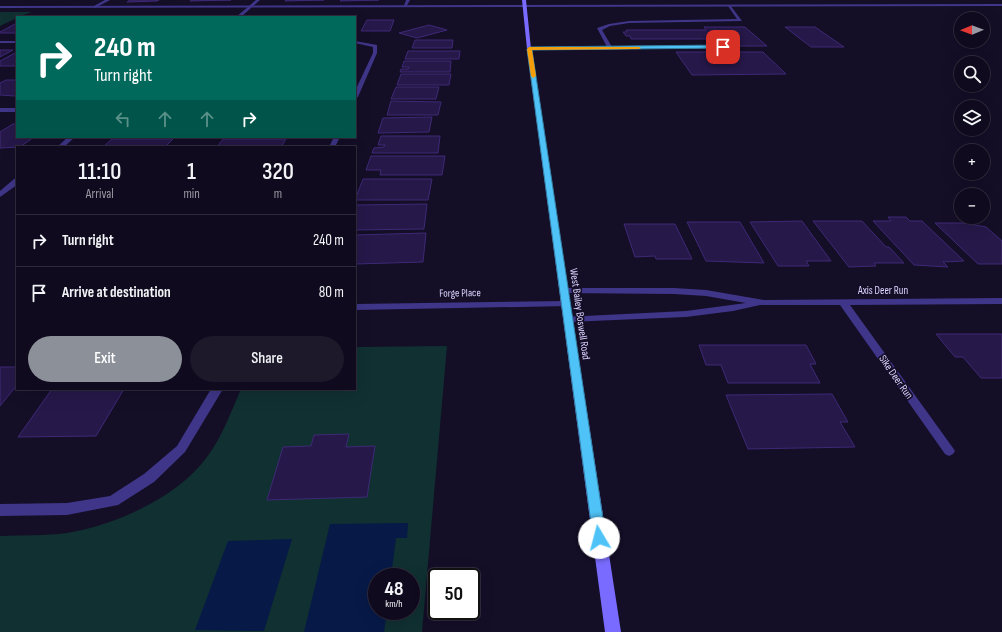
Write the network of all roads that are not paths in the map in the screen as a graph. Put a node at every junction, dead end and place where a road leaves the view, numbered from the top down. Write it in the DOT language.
graph roads {
  1 [pos="108,0"];
  2 [pos="258,0"];
  3 [pos="408,0"];
  4 [pos="524,3"];
  5 [pos="1002,5"];
  6 [pos="406,6"];
  7 [pos="730,6"];
  8 [pos="0,7"];
  9 [pos="94,7"];
  10 [pos="250,7"];
  11 [pos="239,16"];
  12 [pos="0,42"];
  13 [pos="16,42"];
  14 [pos="356,42"];
  15 [pos="723,47"];
  16 [pos="610,48"];
  17 [pos="529,49"];
  18 [pos="356,95"];
  19 [pos="0,110"];
  20 [pos="16,110"];
  21 [pos="71,138"];
  22 [pos="61,146"];
  23 [pos="16,182"];
  24 [pos="0,195"];
  25 [pos="564,291"];
  26 [pos="1002,301"];
  27 [pos="843,302"];
  28 [pos="764,303"];
  29 [pos="566,304"];
  30 [pos="356,306"];
  31 [pos="568,319"];
  32 [pos="216,390"];
  33 [pos="949,452"];
  34 [pos="0,510"];
  35 [pos="612,632"];
  1 -- 9 [label="street"];
  2 -- 10 [label="street"];
  3 -- 6 [label="street"];
  4 -- 6 [label="street"];
  4 -- 7 [label="street"];
  4 -- 17 [label="main road, West Bailey Boswell Road"];
  5 -- 7 [label="street"];
  6 -- 10 [label="street"];
  7 -- 16 [label="street"];
  8 -- 9 [label="street"];
  9 -- 10 [label="street"];
  10 -- 11 [label="street"];
  12 -- 13 [label="street"];
  14 -- 18 [label="street"];
  15 -- 16 [label="street"];
  16 -- 17 [label="street"];
  17 -- 25 [label="main road, West Bailey Boswell Road"];
  19 -- 20 [label="street"];
  21 -- 22 [label="street"];
  23 -- 24 [label="street"];
  25 -- 28 [label="street, Axis Deer Run"];
  25 -- 29 [label="main road, West Bailey Boswell Road"];
  26 -- 27 [label="street, Axis Deer Run"];
  27 -- 28 [label="street, Axis Deer Run"];
  27 -- 33 [label="street, Sike Deer Run"];
  28 -- 31 [label="street, Axis Deer Run"];
  29 -- 30 [label="street, Forge Place"];
  29 -- 31 [label="main road, West Bailey Boswell Road"];
  31 -- 35 [label="main road, West Bailey Boswell Road"];
  32 -- 34 [label="street"];
}
